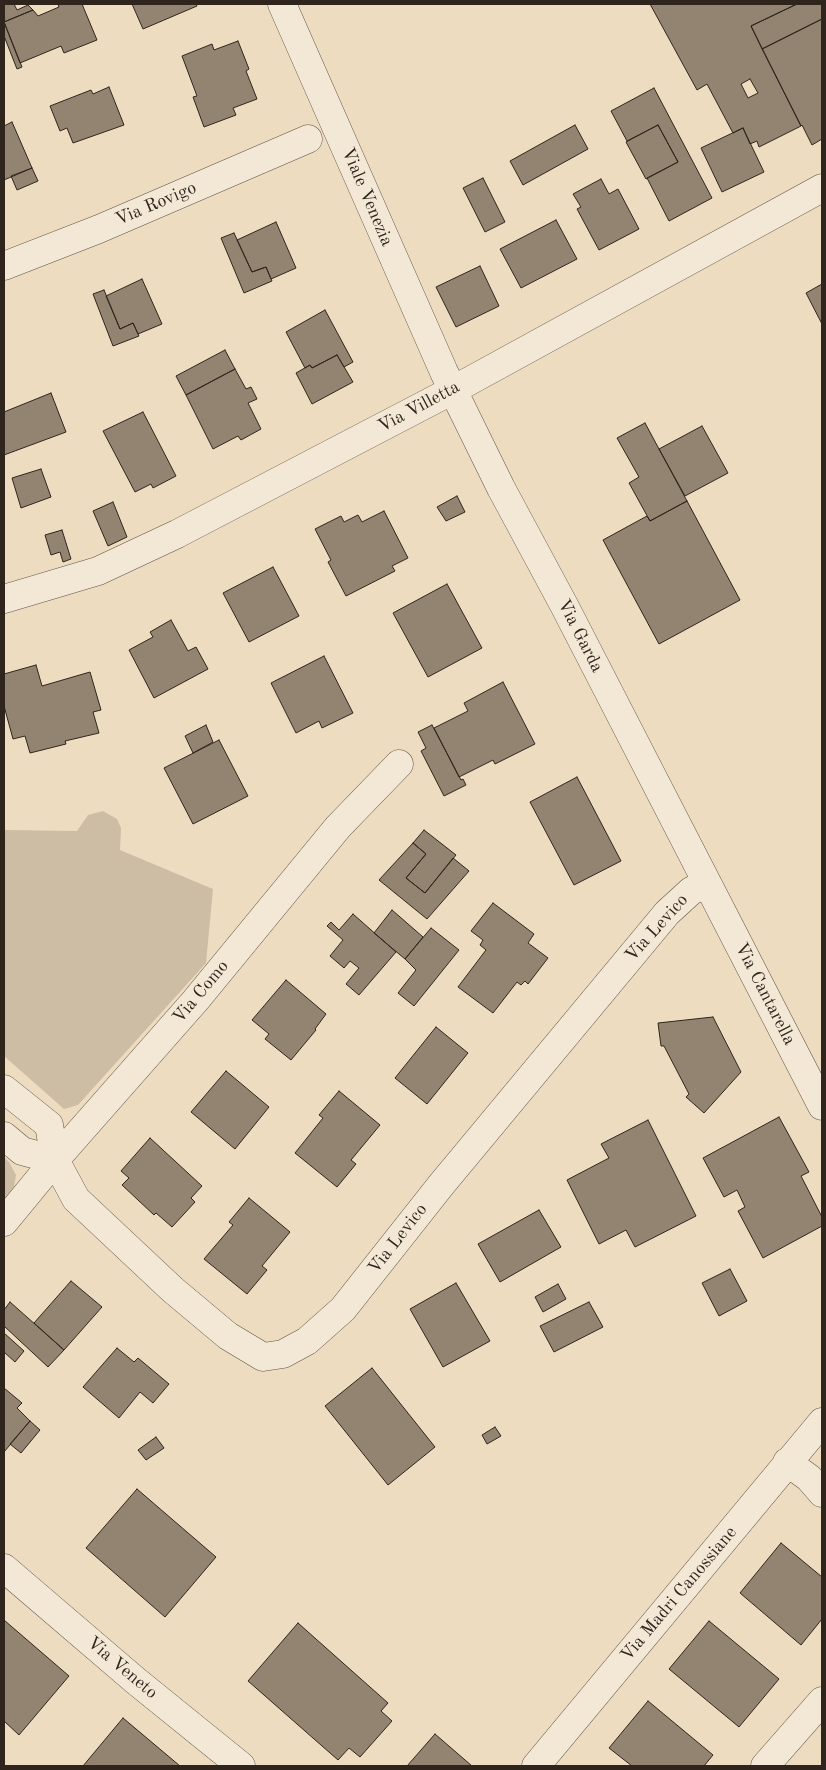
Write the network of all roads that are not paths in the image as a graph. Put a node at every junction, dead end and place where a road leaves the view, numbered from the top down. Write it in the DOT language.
graph roads {
  1 [pos="282,4"];
  2 [pos="308,138"];
  3 [pos="822,188"];
  4 [pos="4,266"];
  5 [pos="453,390"];
  6 [pos="4,599"];
  7 [pos="399,764"];
  8 [pos="707,882"];
  9 [pos="4,1090"];
  10 [pos="822,1106"];
  11 [pos="4,1136"];
  12 [pos="55,1160"];
  13 [pos="4,1222"];
  14 [pos="822,1422"];
  15 [pos="787,1462"];
  16 [pos="822,1493"];
  17 [pos="4,1568"];
  18 [pos="822,1700"];
  19 [pos="241,1766"];
  20 [pos="536,1766"];
  21 [pos="765,1766"];
  1 -- 5 [label="street, Viale Venezia"];
  2 -- 4 [label="street, Via Rovigo"];
  3 -- 5 [label="street, Via Villetta"];
  5 -- 6 [label="street, Via Villetta"];
  5 -- 8 [label="street, Via Garda"];
  7 -- 12 [label="street, Via Como"];
  8 -- 10 [label="street, Via Cantarella"];
  8 -- 12 [label="street, Via Levico"];
  9 -- 12 [label="street, Via Levico"];
  11 -- 12 [label="street"];
  12 -- 13 [label="street, Via Como"];
  14 -- 15 [label="street, Via Madri Canossiane"];
  15 -- 16 [label="street"];
  15 -- 20 [label="street, Via Madri Canossiane"];
  17 -- 19 [label="street, Via Veneto"];
  18 -- 21 [label="street"];
}
